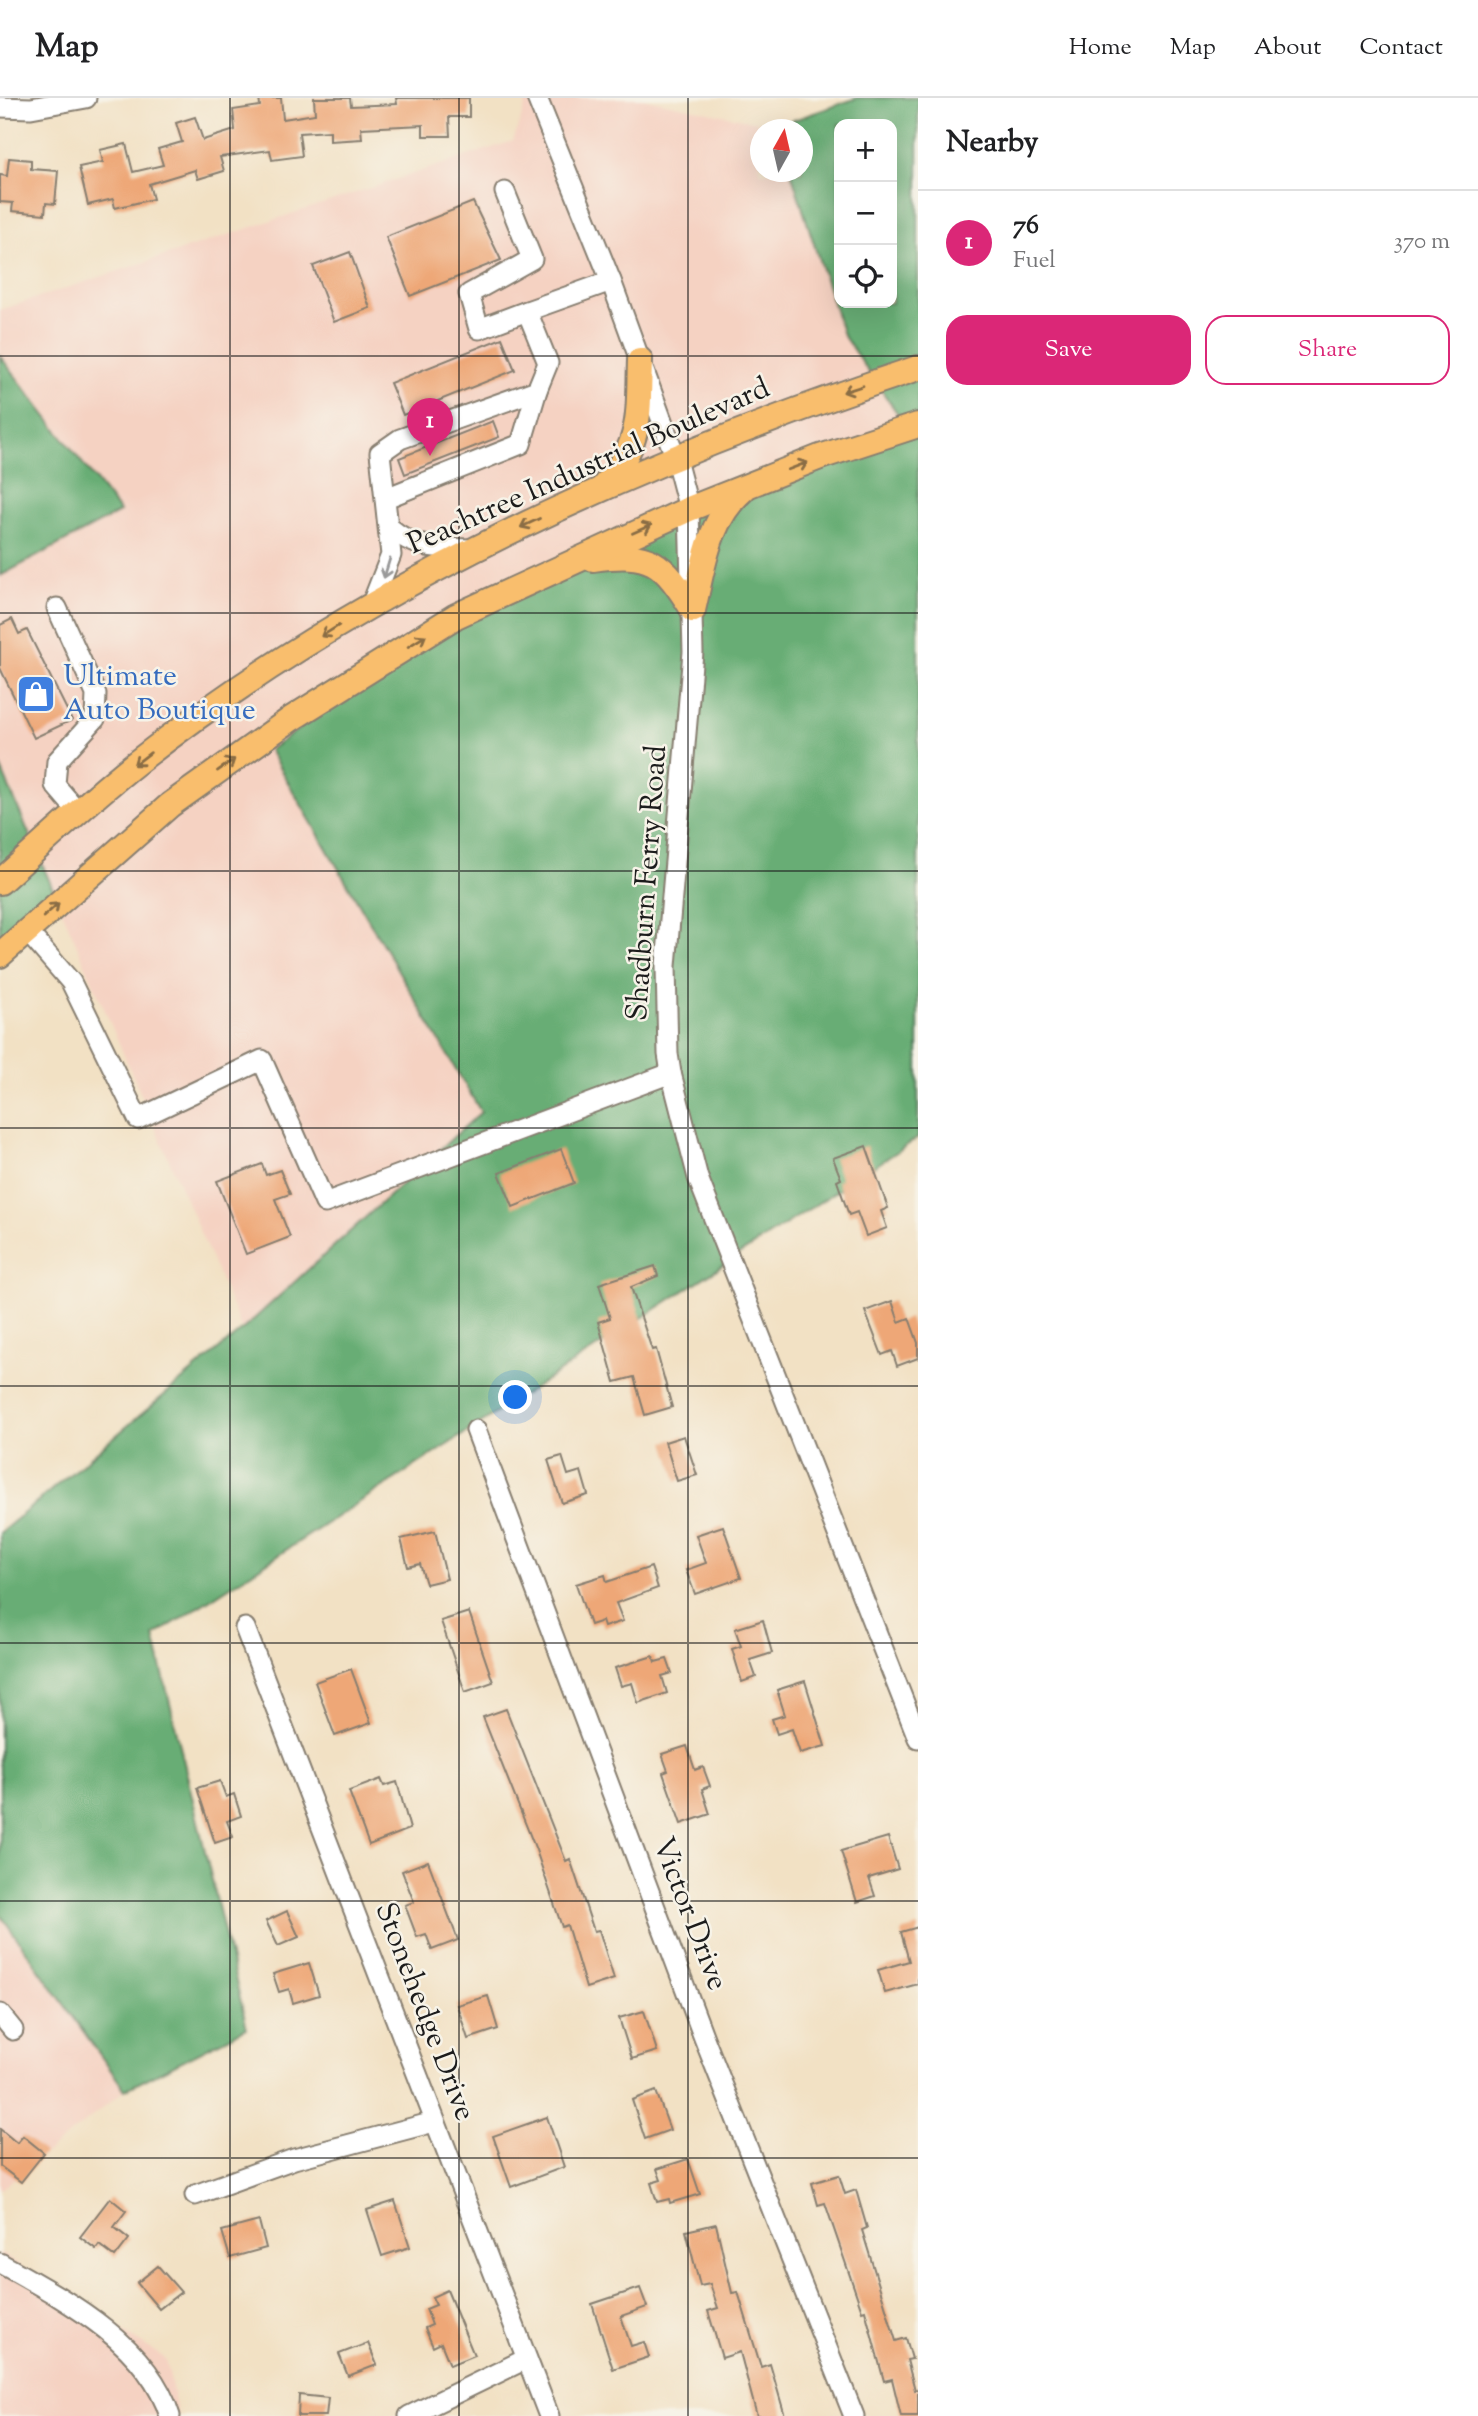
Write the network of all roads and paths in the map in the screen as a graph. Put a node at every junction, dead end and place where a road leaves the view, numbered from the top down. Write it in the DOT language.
graph roads {
  1 [pos="86,98"];
  2 [pos="537,98"];
  3 [pos="0,107"];
  4 [pos="505,192"];
  5 [pos="611,281"];
  6 [pos="527,311"];
  7 [pos="640,360"];
  8 [pos="918,368"];
  9 [pos="537,390"];
  10 [pos="918,425"];
  11 [pos="675,456"];
  12 [pos="753,483"];
  13 [pos="602,489"];
  14 [pos="386,498"];
  15 [pos="689,509"];
  16 [pos="390,528"];
  17 [pos="473,549"];
  18 [pos="569,562"];
  19 [pos="372,606"];
  20 [pos="57,608"];
  21 [pos="693,610"];
  22 [pos="79,813"];
  23 [pos="0,882"];
  24 [pos="27,932"];
  25 [pos="0,955"];
  26 [pos="671,1073"];
  27 [pos="476,1430"];
  28 [pos="245,1628"];
  29 [pos="918,1738"];
  30 [pos="0,2014"];
  31 [pos="13,2030"];
  32 [pos="434,2122"];
  33 [pos="195,2195"];
  34 [pos="0,2263"];
  35 [pos="526,2359"];
  36 [pos="170,2416"];
  37 [pos="409,2416"];
  38 [pos="550,2416"];
  39 [pos="854,2416"];
  1 -- 3 [label="street"];
  2 -- 5 [label="street, Shadburn Ferry Road"];
  4 -- 6 [label="street"];
  5 -- 6 [label="street"];
  5 -- 7 [label="street, Shadburn Ferry Road"];
  6 -- 9 [label="street"];
  7 -- 11 [label="street, Shadburn Ferry Road"];
  7 -- 13 [label="main road"];
  8 -- 11 [label="main road, Peachtree Industrial Boulevard, one-way"];
  9 -- 14 [label="street"];
  9 -- 14 [label="street"];
  12 -- 10 [label="main road, one-way"];
  11 -- 13 [label="main road, Peachtree Industrial Boulevard"];
  11 -- 15 [label="street, Shadburn Ferry Road"];
  12 -- 15 [label="main road"];
  12 -- 21 [label="main road"];
  13 -- 17 [label="main road, Peachtree Industrial Boulevard, one-way"];
  14 -- 16 [label="street"];
  18 -- 15 [label="main road, one-way"];
  15 -- 21 [label="street, Shadburn Ferry Road"];
  16 -- 17 [label="street"];
  16 -- 19 [label="street, one-way"];
  17 -- 19 [label="main road, Peachtree Industrial Boulevard"];
  18 -- 21 [label="main road"];
  24 -- 18 [label="main road, one-way"];
  19 -- 22 [label="main road, Peachtree Industrial Boulevard, one-way"];
  20 -- 22 [label="street"];
  21 -- 26 [label="street, Shadburn Ferry Road"];
  22 -- 23 [label="main road, Peachtree Industrial Boulevard"];
  24 -- 25 [label="main road"];
  24 -- 26 [label="street"];
  26 -- 29 [label="street, Shadburn Ferry Road"];
  27 -- 39 [label="street, Victor Drive"];
  28 -- 32 [label="street, Stonehedge Drive"];
  30 -- 31 [label="street"];
  32 -- 33 [label="street"];
  32 -- 35 [label="street, Stonehedge Drive"];
  34 -- 36 [label="street"];
  35 -- 37 [label="street"];
  35 -- 38 [label="street, Stonehedge Drive"];
}
